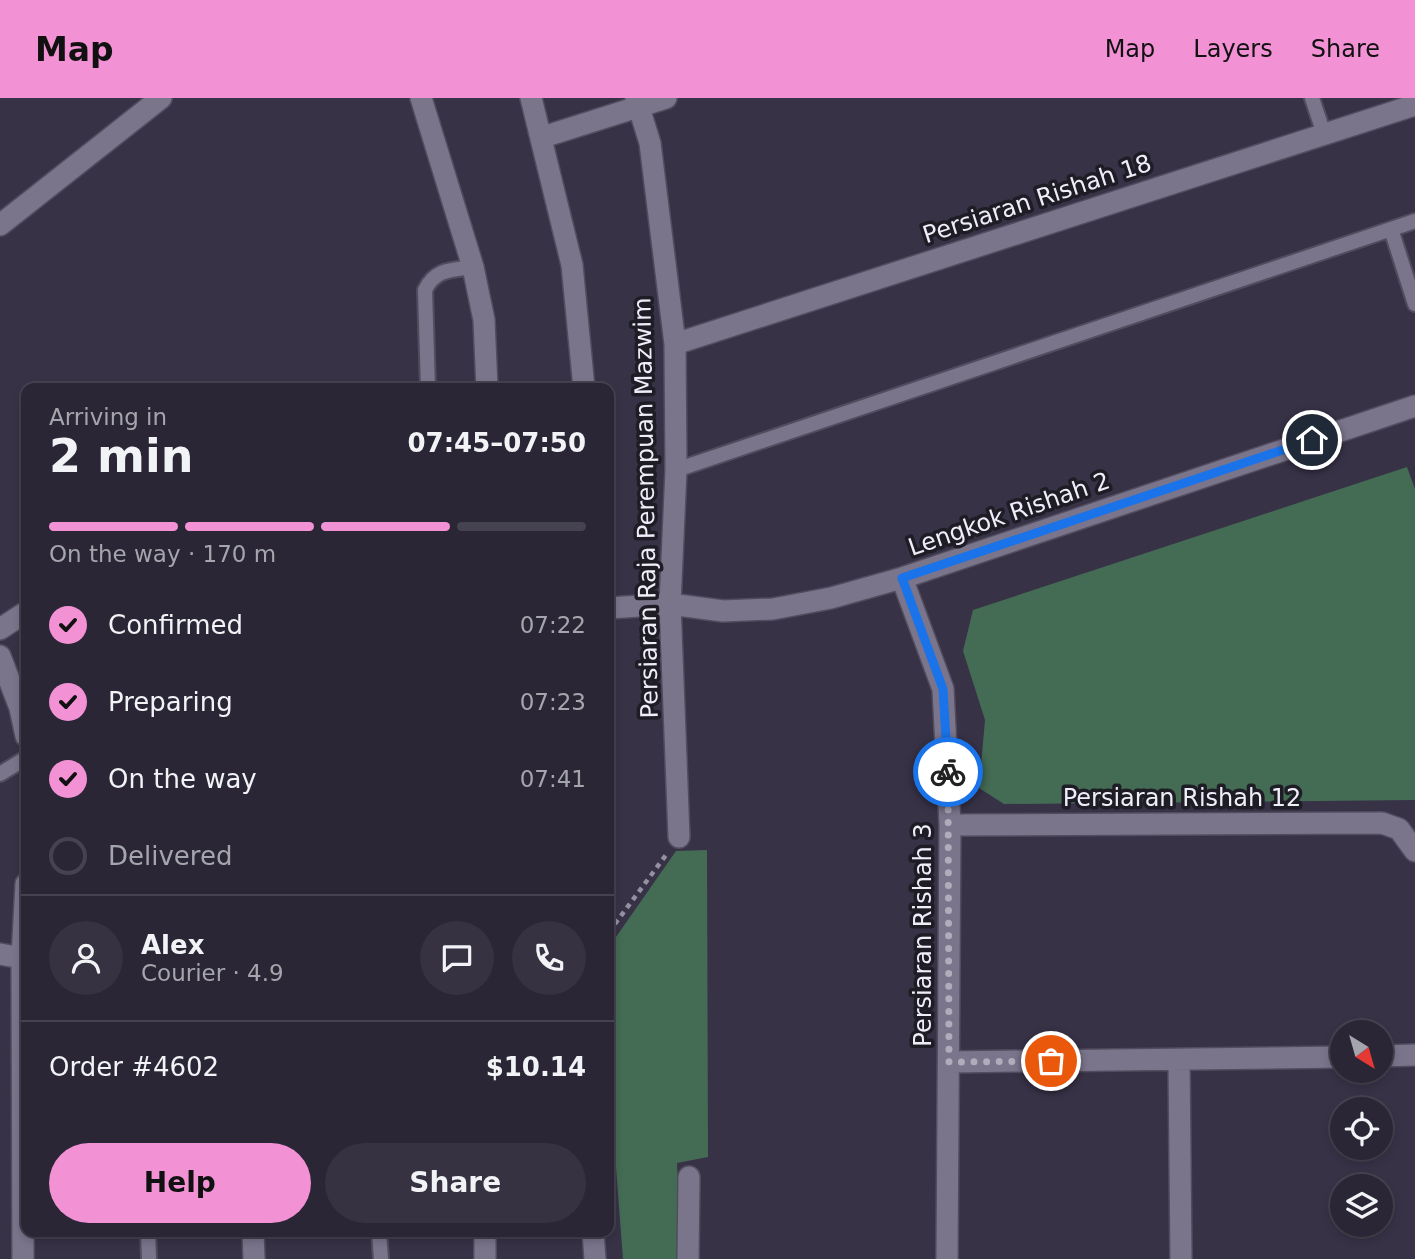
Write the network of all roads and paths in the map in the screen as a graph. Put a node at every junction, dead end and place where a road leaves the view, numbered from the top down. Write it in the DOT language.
graph roads {
  1 [pos="161,98"];
  2 [pos="421,98"];
  3 [pos="531,98"];
  4 [pos="666,98"];
  5 [pos="1312,98"];
  6 [pos="638,102"];
  7 [pos="1415,105"];
  8 [pos="1324,134"];
  9 [pos="543,137"];
  10 [pos="1415,221"];
  11 [pos="0,225"];
  12 [pos="1391,229"];
  13 [pos="473,267"];
  14 [pos="1415,304"];
  15 [pos="675,344"];
  16 [pos="428,383"];
  17 [pos="487,383"];
  18 [pos="584,383"];
  19 [pos="1415,406"];
  20 [pos="676,470"];
  21 [pos="902,578"];
  22 [pos="670,604"];
  23 [pos="614,608"];
  24 [pos="21,615"];
  25 [pos="0,629"];
  26 [pos="0,656"];
  27 [pos="21,714"];
  28 [pos="21,761"];
  29 [pos="0,774"];
  30 [pos="950,825"];
  31 [pos="679,837"];
  32 [pos="1412,845"];
  33 [pos="614,925"];
  34 [pos="0,954"];
  35 [pos="21,958"];
  36 [pos="1415,1055"];
  37 [pos="1393,1056"];
  38 [pos="1330,1057"];
  39 [pos="1179,1060"];
  40 [pos="949,1062"];
  41 [pos="689,1177"];
  42 [pos="23,1237"];
  43 [pos="148,1237"];
  44 [pos="253,1237"];
  45 [pos="379,1237"];
  46 [pos="485,1237"];
  47 [pos="593,1237"];
  48 [pos="23,1259"];
  49 [pos="149,1259"];
  50 [pos="254,1259"];
  51 [pos="380,1259"];
  52 [pos="485,1259"];
  53 [pos="594,1259"];
  54 [pos="688,1259"];
  55 [pos="947,1259"];
  56 [pos="1181,1259"];
  1 -- 11 [label="street"];
  2 -- 13 [label="street"];
  3 -- 9 [label="street"];
  4 -- 6 [label="street"];
  5 -- 8 [label="lane"];
  6 -- 9 [label="street"];
  6 -- 15 [label="street, Persiaran Raja Perempuan Mazwim"];
  7 -- 8 [label="street, Persiaran Rishah 18"];
  8 -- 15 [label="street, Persiaran Rishah 18"];
  9 -- 18 [label="street"];
  10 -- 12 [label="lane"];
  12 -- 14 [label="lane"];
  12 -- 20 [label="lane"];
  13 -- 16 [label="lane"];
  13 -- 17 [label="street"];
  15 -- 20 [label="street, Persiaran Raja Perempuan Mazwim"];
  19 -- 21 [label="street, Lengkok Rishah 2"];
  20 -- 22 [label="street, Persiaran Raja Perempuan Mazwim"];
  21 -- 22 [label="street, Lengkok Rishah 2"];
  21 -- 30 [label="street, Persiaran Rishah 3"];
  22 -- 23 [label="street, Lengkok Rishah 2"];
  22 -- 31 [label="street, Persiaran Raja Perempuan Mazwim"];
  24 -- 25 [label="street"];
  26 -- 27 [label="street"];
  28 -- 29 [label="lane"];
  30 -- 32 [label="street, Persiaran Rishah 12"];
  30 -- 40 [label="street, Persiaran Rishah 3"];
  31 -- 33 [label="path"];
  34 -- 35 [label="street"];
  36 -- 37 [label="street"];
  38 -- 39 [label="street"];
  39 -- 40 [label="street"];
  39 -- 56 [label="street"];
  40 -- 55 [label="street, Persiaran Rishah 3"];
  41 -- 54 [label="street"];
  42 -- 48 [label="street"];
  43 -- 49 [label="lane"];
  44 -- 50 [label="street"];
  45 -- 51 [label="lane"];
  46 -- 52 [label="street"];
  47 -- 53 [label="street"];
}
